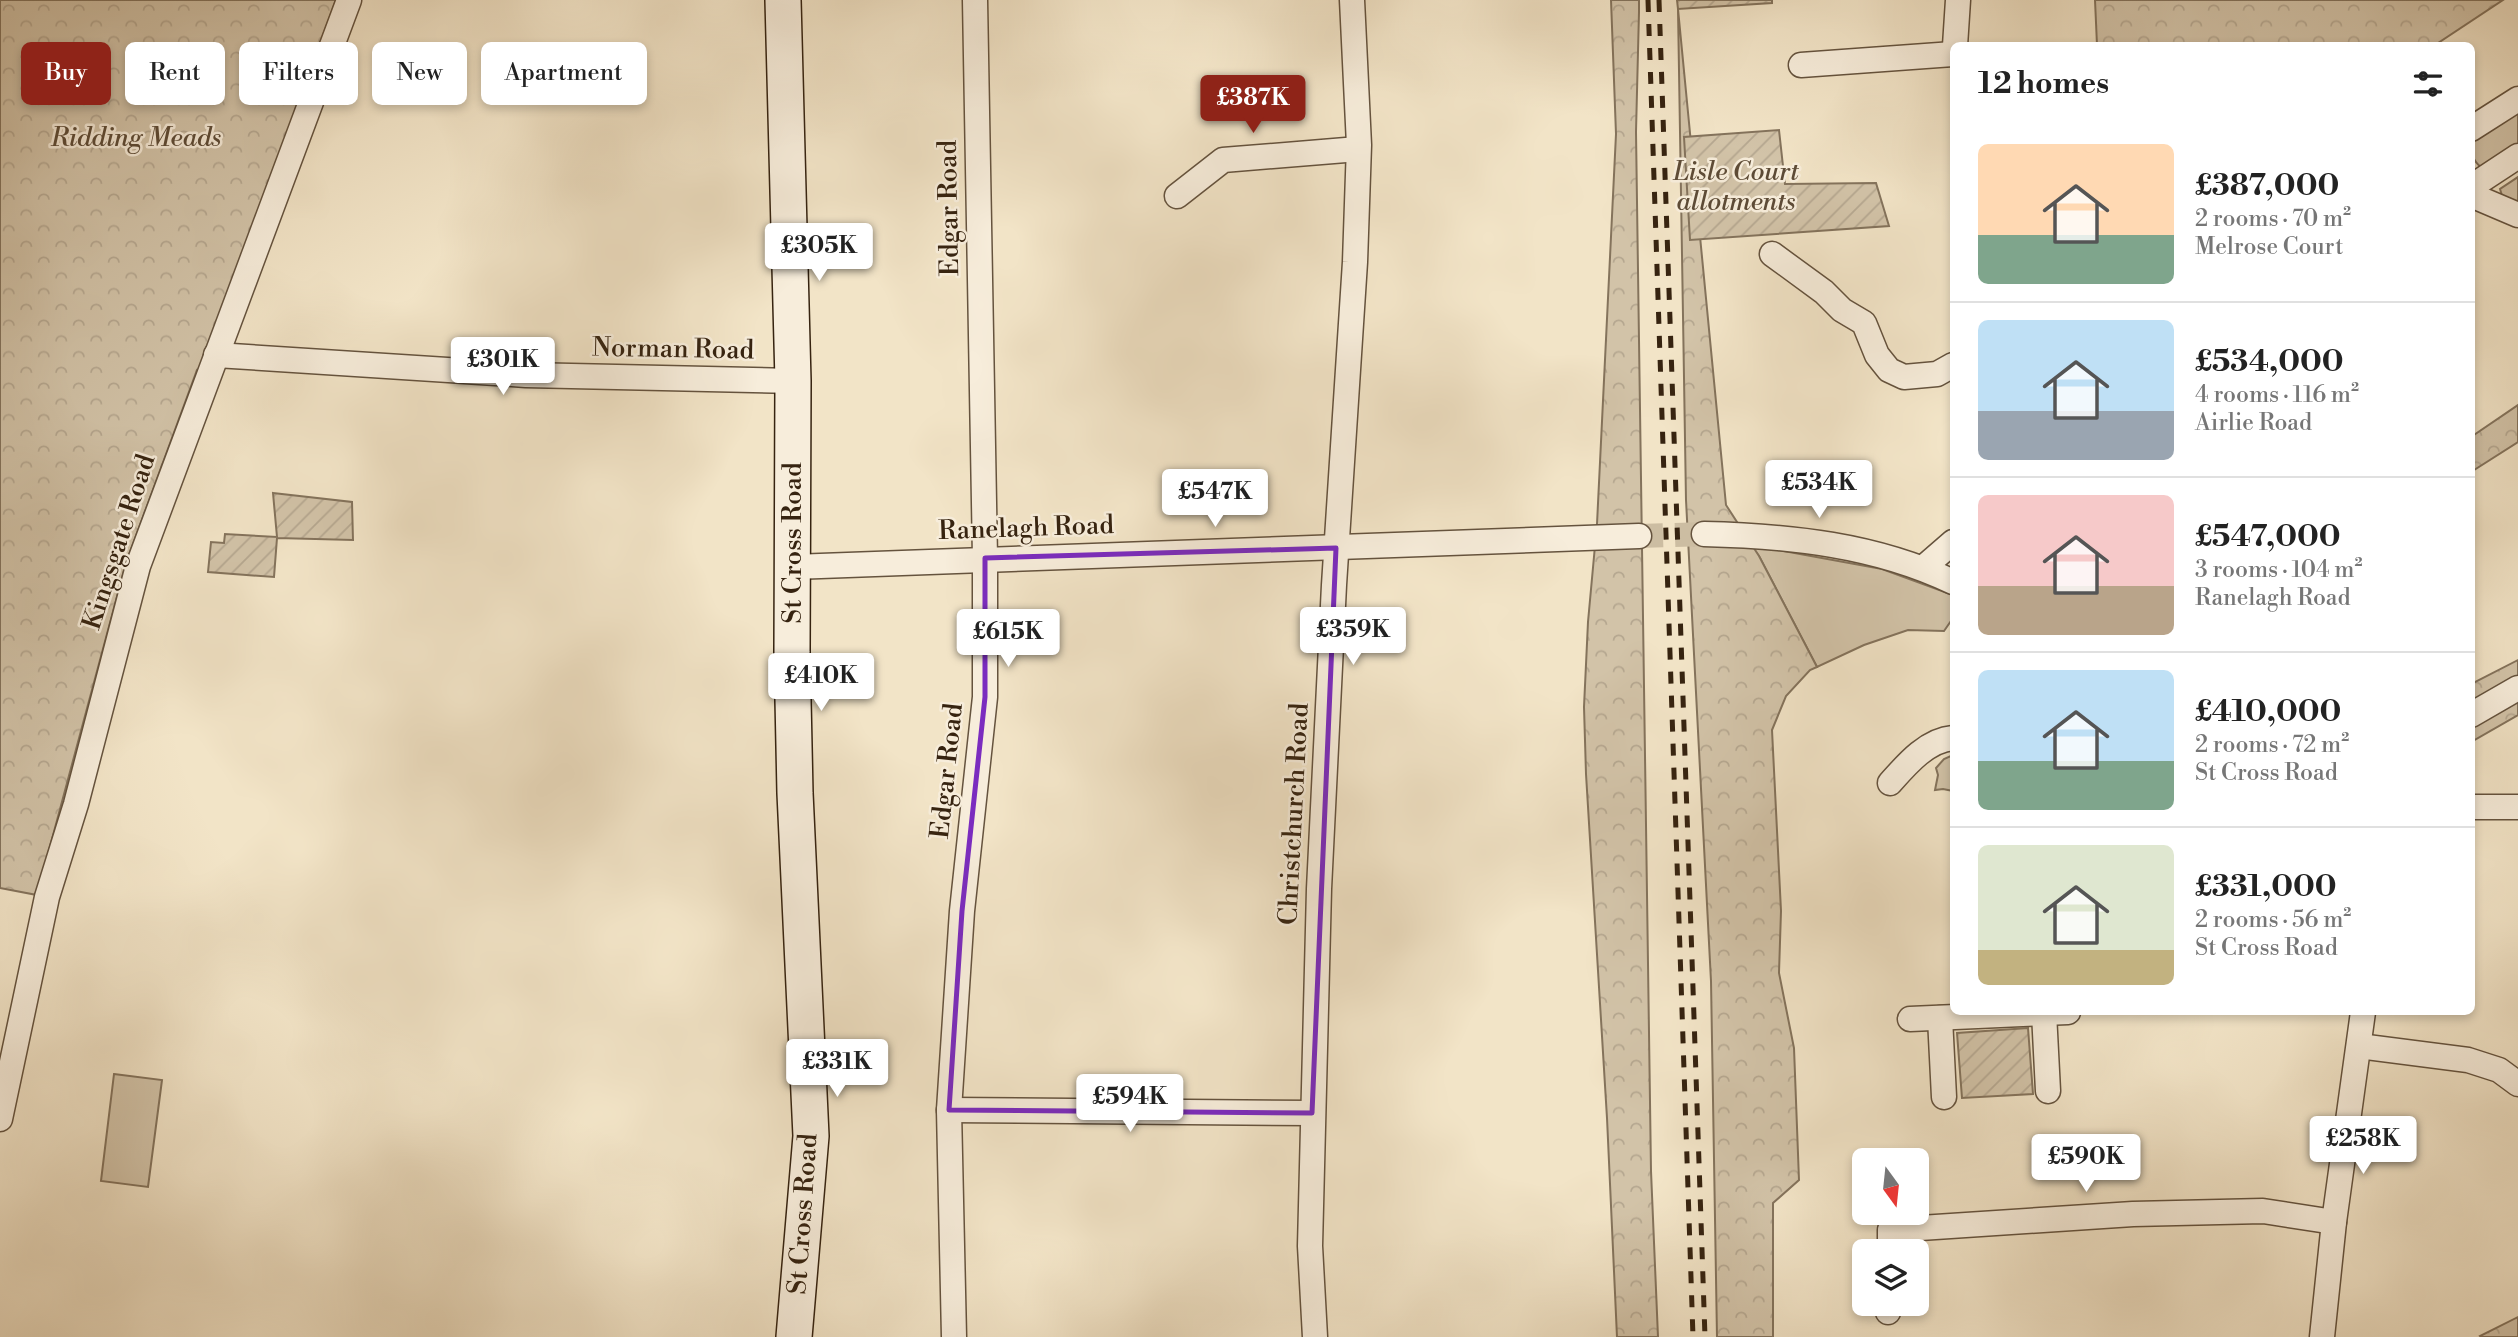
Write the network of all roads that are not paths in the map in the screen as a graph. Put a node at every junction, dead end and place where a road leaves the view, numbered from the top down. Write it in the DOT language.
graph roads {
  1 [pos="349,0"];
  2 [pos="783,0"];
  3 [pos="975,0"];
  4 [pos="1352,0"];
  5 [pos="1958,0"];
  6 [pos="1955,42"];
  7 [pos="1950,54"];
  8 [pos="1801,65"];
  9 [pos="2518,99"];
  10 [pos="2475,126"];
  11 [pos="1358,149"];
  12 [pos="2518,156"];
  13 [pos="2475,184"];
  14 [pos="1177,196"];
  15 [pos="2475,197"];
  16 [pos="2518,215"];
  17 [pos="1772,254"];
  18 [pos="216,355"];
  19 [pos="1950,367"];
  20 [pos="793,381"];
  21 [pos="1704,534"];
  22 [pos="1639,536"];
  23 [pos="1950,544"];
  24 [pos="1336,548"];
  25 [pos="985,558"];
  26 [pos="793,566"];
  27 [pos="1923,568"];
  28 [pos="1950,581"];
  29 [pos="2518,688"];
  30 [pos="2475,713"];
  31 [pos="1950,738"];
  32 [pos="1890,783"];
  33 [pos="2475,807"];
  34 [pos="2518,807"];
  35 [pos="1971,1015"];
  36 [pos="2056,1015"];
  37 [pos="2363,1015"];
  38 [pos="1940,1018"];
  39 [pos="1910,1019"];
  40 [pos="2359,1046"];
  41 [pos="2518,1084"];
  42 [pos="2049,1091"];
  43 [pos="1944,1097"];
  44 [pos="949,1110"];
  45 [pos="1312,1113"];
  46 [pos="0,1119"];
  47 [pos="2334,1222"];
  48 [pos="1890,1239"];
  49 [pos="794,1337"];
  50 [pos="954,1337"];
  51 [pos="1315,1337"];
  52 [pos="2322,1337"];
  1 -- 18 [label="street, Kingsgate Road"];
  2 -- 20 [label="main road, St Cross Road"];
  3 -- 25 [label="street, Edgar Road"];
  4 -- 11 [label="street, Christchurch Road"];
  5 -- 6 [label="street"];
  7 -- 8 [label="street"];
  9 -- 10 [label="street"];
  11 -- 14 [label="street"];
  11 -- 24 [label="street, Christchurch Road"];
  12 -- 13 [label="street"];
  15 -- 16 [label="street"];
  17 -- 19 [label="street"];
  18 -- 20 [label="street, Norman Road"];
  18 -- 46 [label="street, Kingsgate Road"];
  20 -- 26 [label="main road, St Cross Road"];
  21 -- 27 [label="street"];
  22 -- 24 [label="street, Ranelagh Road"];
  23 -- 27 [label="street"];
  24 -- 25 [label="street, Ranelagh Road"];
  24 -- 45 [label="street, Christchurch Road"];
  25 -- 26 [label="street, Ranelagh Road"];
  25 -- 44 [label="street, Edgar Road"];
  26 -- 49 [label="main road, St Cross Road"];
  27 -- 28 [label="street"];
  29 -- 30 [label="street"];
  31 -- 32 [label="street"];
  33 -- 34 [label="street"];
  35 -- 38 [label="street"];
  36 -- 42 [label="street"];
  37 -- 40 [label="street"];
  38 -- 39 [label="street"];
  38 -- 43 [label="street"];
  40 -- 41 [label="street"];
  40 -- 47 [label="street"];
  44 -- 45 [label="street"];
  44 -- 50 [label="street, Edgar Road"];
  45 -- 51 [label="street, Christchurch Road"];
  47 -- 48 [label="street"];
  47 -- 52 [label="street"];
}
